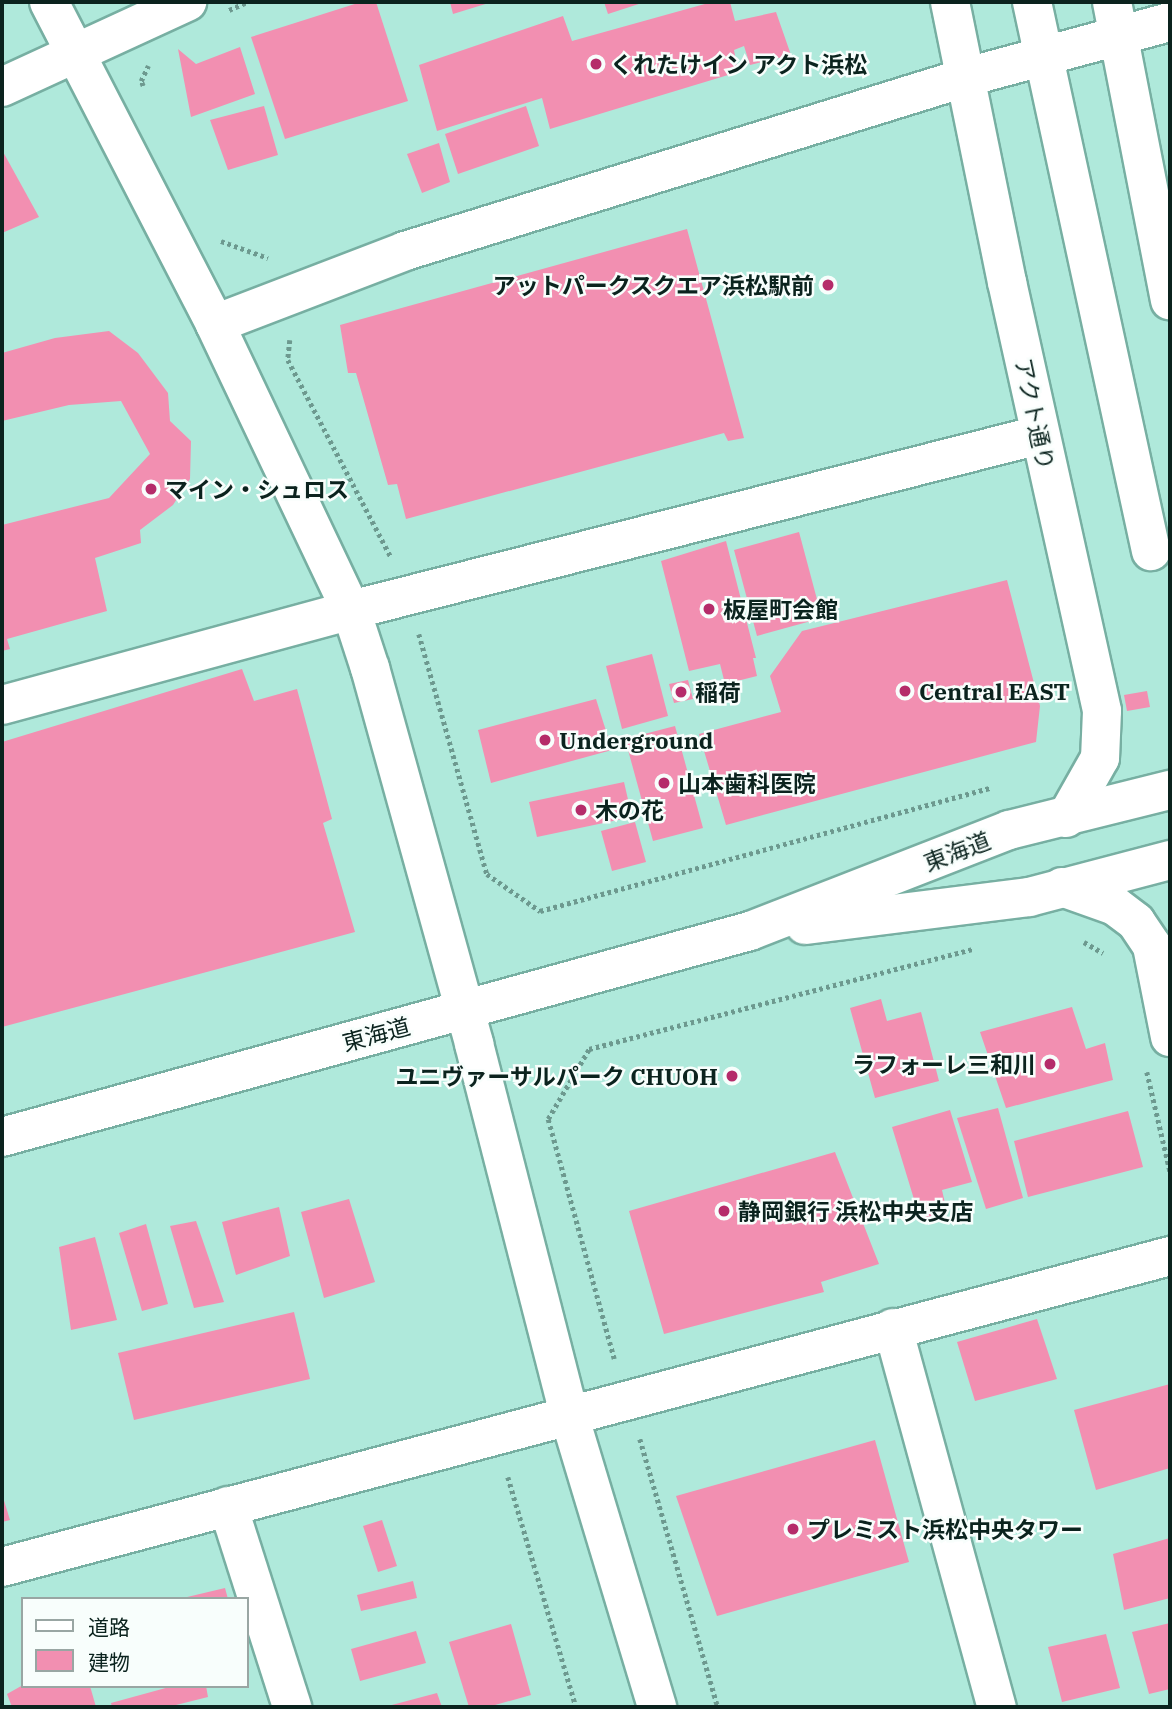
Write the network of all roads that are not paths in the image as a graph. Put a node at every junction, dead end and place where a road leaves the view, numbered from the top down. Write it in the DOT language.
graph roads {
  1 [pos="49,2"];
  2 [pos="950,2"];
  3 [pos="1032,2"];
  4 [pos="205,7"];
  5 [pos="1116,19"];
  6 [pos="1170,22"];
  7 [pos="73,53"];
  8 [pos="1044,56"];
  9 [pos="967,77"];
  10 [pos="2,87"];
  11 [pos="1170,300"];
  12 [pos="215,324"];
  13 [pos="1040,435"];
  14 [pos="1151,551"];
  15 [pos="351,610"];
  16 [pos="2,705"];
  17 [pos="1170,790"];
  18 [pos="1066,818"];
  19 [pos="1170,860"];
  20 [pos="1062,887"];
  21 [pos="750,931"];
  22 [pos="465,1010"];
  23 [pos="1170,1037"];
  24 [pos="2,1136"];
  25 [pos="1170,1256"];
  26 [pos="893,1328"];
  27 [pos="569,1415"];
  28 [pos="228,1506"];
  29 [pos="2,1567"];
  30 [pos="292,1707"];
  31 [pos="657,1707"];
  32 [pos="997,1707"];
  1 -- 7 [label="main road"];
  2 -- 9 [label="main road, アクト通り"];
  3 -- 8 [label="main road"];
  4 -- 7 [label="main road"];
  5 -- 6 [label="main road"];
  5 -- 8 [label="main road"];
  5 -- 11 [label="main road"];
  7 -- 10 [label="main road"];
  7 -- 12 [label="main road"];
  8 -- 9 [label="main road"];
  8 -- 14 [label="main road"];
  9 -- 12 [label="main road"];
  9 -- 13 [label="main road, アクト通り"];
  12 -- 15 [label="main road"];
  13 -- 15 [label="main road"];
  13 -- 18 [label="main road, アクト通り"];
  15 -- 16 [label="main road"];
  15 -- 22 [label="main road"];
  17 -- 18 [label="main road, 東海道"];
  18 -- 21 [label="main road, 東海道"];
  19 -- 20 [label="main road, 東海道"];
  20 -- 21 [label="main road, 東海道"];
  20 -- 23 [label="main road"];
  21 -- 22 [label="main road, 東海道"];
  22 -- 24 [label="main road, 東海道"];
  22 -- 27 [label="main road"];
  25 -- 26 [label="main road"];
  26 -- 27 [label="main road"];
  26 -- 32 [label="main road"];
  27 -- 28 [label="main road"];
  27 -- 31 [label="main road"];
  28 -- 29 [label="main road"];
  28 -- 30 [label="main road"];
}
